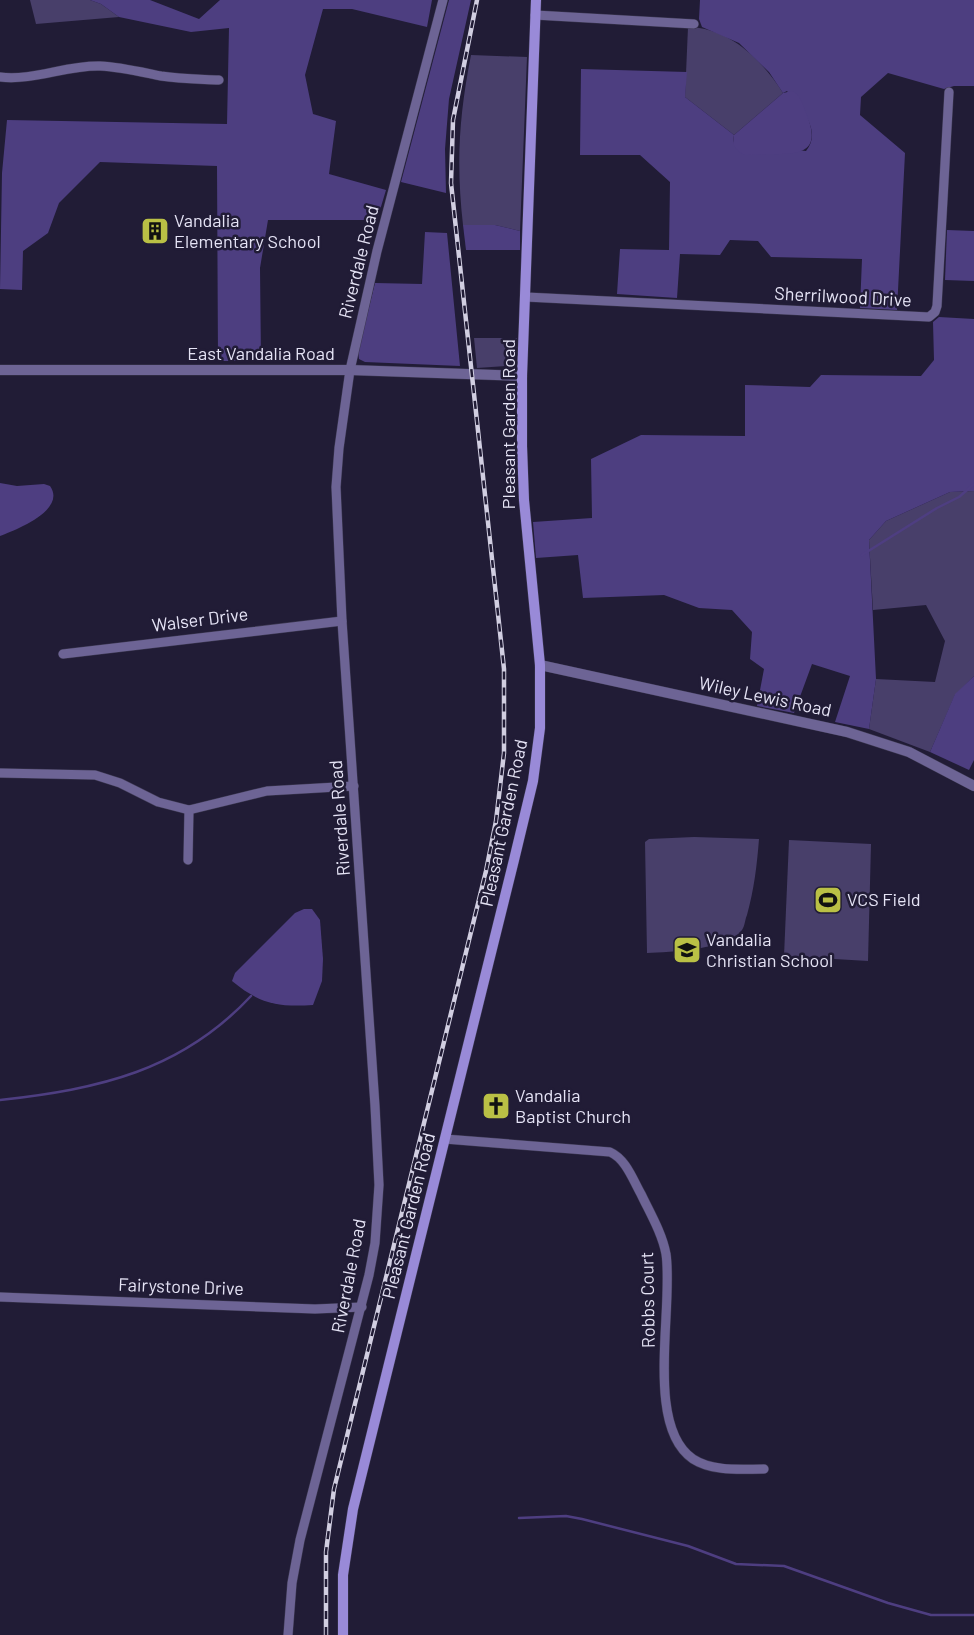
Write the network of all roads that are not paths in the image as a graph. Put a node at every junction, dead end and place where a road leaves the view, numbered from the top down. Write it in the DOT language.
graph roads {
  1 [pos="443,0"];
  2 [pos="536,0"];
  3 [pos="535,15"];
  4 [pos="694,24"];
  5 [pos="0,76"];
  6 [pos="219,80"];
  7 [pos="949,92"];
  8 [pos="526,297"];
  9 [pos="0,370"];
  10 [pos="350,370"];
  11 [pos="522,376"];
  12 [pos="342,620"];
  13 [pos="63,654"];
  14 [pos="540,664"];
  15 [pos="0,773"];
  16 [pos="354,786"];
  17 [pos="974,786"];
  18 [pos="189,810"];
  19 [pos="188,860"];
  20 [pos="445,1139"];
  21 [pos="0,1298"];
  22 [pos="362,1307"];
  23 [pos="764,1469"];
  24 [pos="288,1635"];
  25 [pos="343,1635"];
  1 -- 10 [label="street, Riverdale Road"];
  2 -- 3 [label="main road, Pleasant Garden Road"];
  3 -- 4 [label="street"];
  3 -- 8 [label="main road, Pleasant Garden Road"];
  5 -- 6 [label="street"];
  7 -- 8 [label="street, Sherrilwood Drive"];
  8 -- 11 [label="main road, Pleasant Garden Road"];
  9 -- 10 [label="street, East Vandalia Road"];
  10 -- 11 [label="street, East Vandalia Road"];
  10 -- 12 [label="street, Riverdale Road"];
  11 -- 14 [label="main road, Pleasant Garden Road"];
  12 -- 13 [label="street, Walser Drive"];
  12 -- 16 [label="street, Riverdale Road"];
  14 -- 17 [label="street, Wiley Lewis Road"];
  14 -- 20 [label="main road, Pleasant Garden Road"];
  15 -- 18 [label="street"];
  16 -- 18 [label="street"];
  16 -- 22 [label="street, Riverdale Road"];
  18 -- 19 [label="street"];
  20 -- 23 [label="street, Robbs Court"];
  20 -- 25 [label="main road, Pleasant Garden Road"];
  21 -- 22 [label="street, Fairystone Drive"];
  22 -- 24 [label="street, Riverdale Road"];
}
